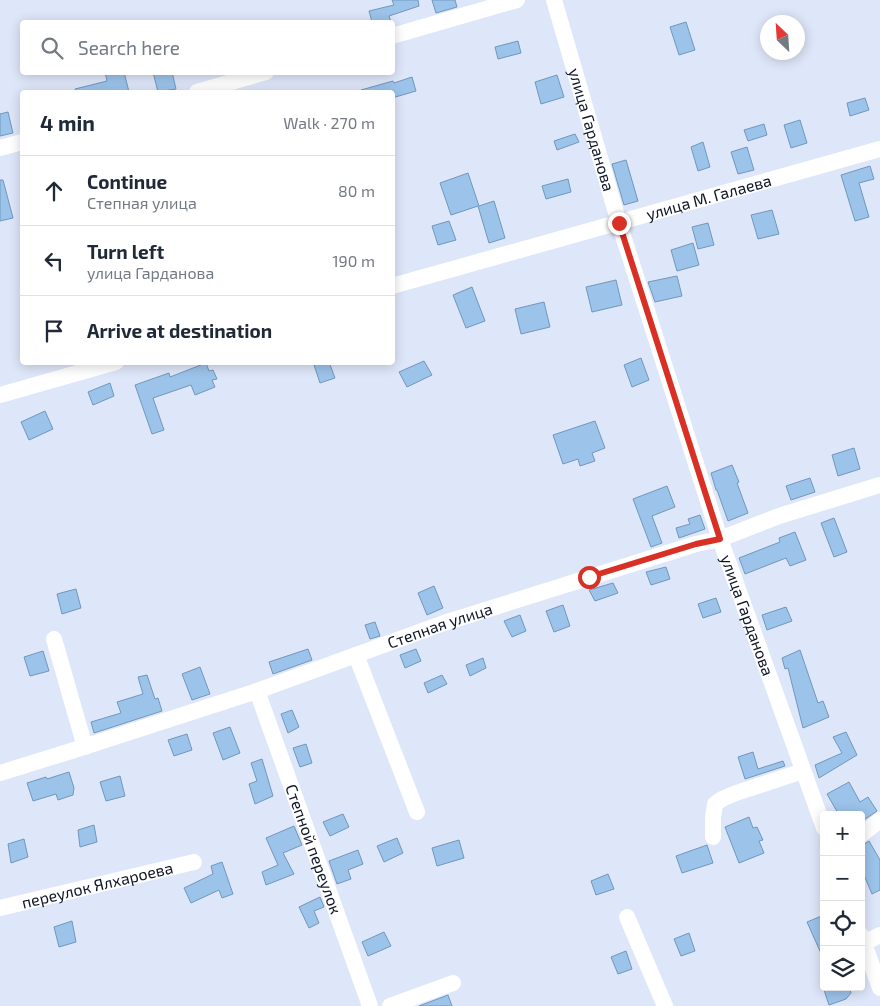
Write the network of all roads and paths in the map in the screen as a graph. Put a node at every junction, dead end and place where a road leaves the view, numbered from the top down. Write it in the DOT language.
graph roads {
  1 [pos="517,0"];
  2 [pos="554,0"];
  3 [pos="395,35"];
  4 [pos="256,75"];
  5 [pos="204,90"];
  6 [pos="20,143"];
  7 [pos="0,148"];
  8 [pos="880,149"];
  9 [pos="619,223"];
  10 [pos="395,285"];
  11 [pos="105,365"];
  12 [pos="0,395"];
  13 [pos="880,485"];
  14 [pos="720,539"];
  15 [pos="54,639"];
  16 [pos="356,655"];
  17 [pos="257,691"];
  18 [pos="85,747"];
  19 [pos="803,771"];
  20 [pos="0,773"];
  21 [pos="417,812"];
  22 [pos="820,817"];
  23 [pos="880,820"];
  24 [pos="865,832"];
  25 [pos="713,837"];
  26 [pos="194,862"];
  27 [pos="0,908"];
  28 [pos="627,916"];
  29 [pos="880,935"];
  30 [pos="865,939"];
  31 [pos="865,945"];
  32 [pos="453,983"];
  33 [pos="880,988"];
  34 [pos="370,1006"];
  35 [pos="390,1006"];
  36 [pos="665,1006"];
  1 -- 3 [label="street"];
  2 -- 9 [label="street, улица Гарданова"];
  4 -- 5 [label="street"];
  6 -- 7 [label="street"];
  8 -- 9 [label="street, улица М. Галаева"];
  9 -- 10 [label="street, улица М. Галаева"];
  9 -- 14 [label="street, улица Гарданова"];
  11 -- 12 [label="street"];
  13 -- 14 [label="street, Степная улица"];
  14 -- 16 [label="street, Степная улица"];
  14 -- 19 [label="street, улица Гарданова"];
  15 -- 18 [label="street"];
  16 -- 17 [label="street, Степная улица"];
  16 -- 21 [label="street"];
  17 -- 18 [label="street, Степная улица"];
  17 -- 34 [label="street, Степной переулок"];
  18 -- 20 [label="street, Степная улица"];
  19 -- 22 [label="street, улица Гарданова"];
  19 -- 25 [label="street"];
  23 -- 24 [label="street"];
  26 -- 27 [label="street, переулок Ялхароева"];
  28 -- 36 [label="street"];
  29 -- 30 [label="street"];
  31 -- 33 [label="street"];
  32 -- 35 [label="street"];
}
